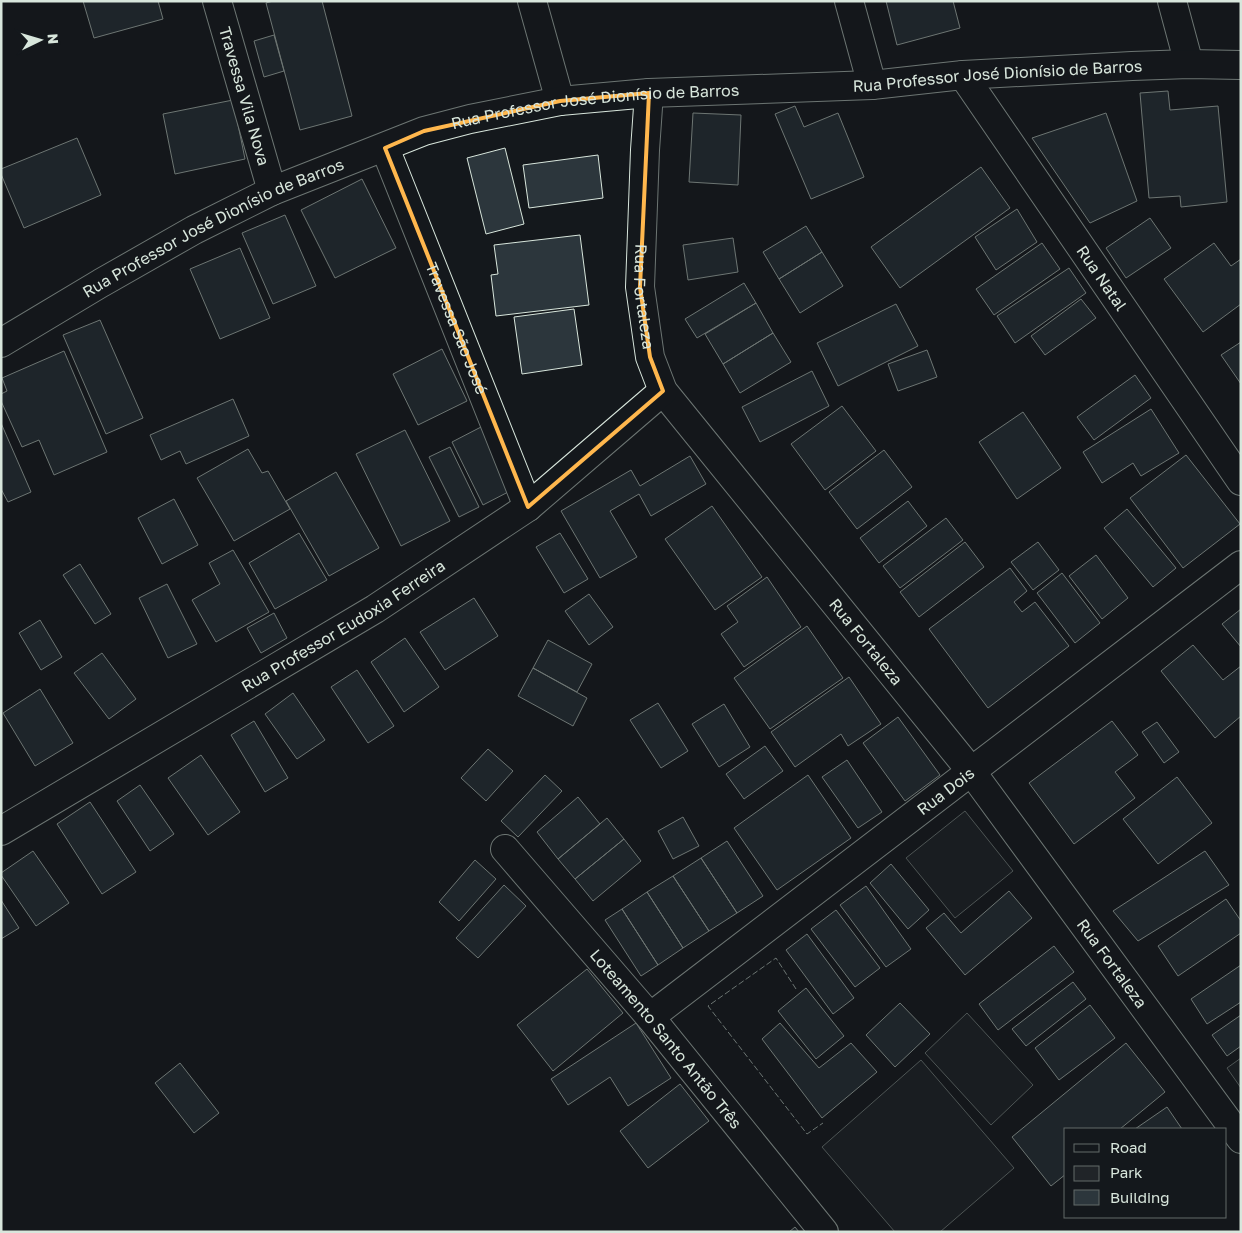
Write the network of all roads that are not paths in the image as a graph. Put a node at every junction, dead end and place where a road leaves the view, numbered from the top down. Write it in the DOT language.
graph roads {
  1 [pos="217,1"];
  2 [pos="532,1"];
  3 [pos="849,1"];
  4 [pos="1172,1"];
  5 [pos="1189,64"];
  6 [pos="1241,66"];
  7 [pos="962,75"];
  8 [pos="872,85"];
  9 [pos="649,93"];
  10 [pos="560,101"];
  11 [pos="385,148"];
  12 [pos="272,191"];
  13 [pos="1,344"];
  14 [pos="663,391"];
  15 [pos="1241,481"];
  16 [pos="528,508"];
  17 [pos="1241,565"];
  18 [pos="971,771"];
  19 [pos="1,831"];
  20 [pos="504,849"];
  21 [pos="650,1016"];
  22 [pos="1241,1140"];
  23 [pos="824,1232"];
  1 -- 12 [label="street, Travessa Vila Nova"];
  2 -- 10 [label="street"];
  3 -- 8 [label="street"];
  4 -- 5 [label="street"];
  5 -- 6 [label="street, Rua Professor José Dionísio de Barros"];
  5 -- 7 [label="street, Rua Professor José Dionísio de Barros"];
  7 -- 8 [label="street, Rua Professor José Dionísio de Barros"];
  7 -- 15 [label="street, Rua Natal"];
  8 -- 9 [label="street, Rua Professor José Dionísio de Barros"];
  9 -- 10 [label="street, Rua Professor José Dionísio de Barros"];
  9 -- 14 [label="street, Rua Fortaleza"];
  10 -- 11 [label="street, Rua Professor José Dionísio de Barros"];
  11 -- 12 [label="street, Rua Professor José Dionísio de Barros"];
  11 -- 16 [label="street, Travessa São José"];
  12 -- 13 [label="street, Rua Professor José Dionísio de Barros"];
  14 -- 16 [label="street, Rua Professor Eudoxia Ferreira"];
  14 -- 18 [label="street, Rua Fortaleza"];
  16 -- 19 [label="street, Rua Professor Eudoxia Ferreira"];
  17 -- 18 [label="street, Rua Dois"];
  18 -- 21 [label="street, Rua Dois"];
  18 -- 22 [label="street, Rua Fortaleza"];
  20 -- 21 [label="street, Loteamento Santo Antão Três"];
  21 -- 23 [label="street, Loteamento Santo Antão Três"];
}
